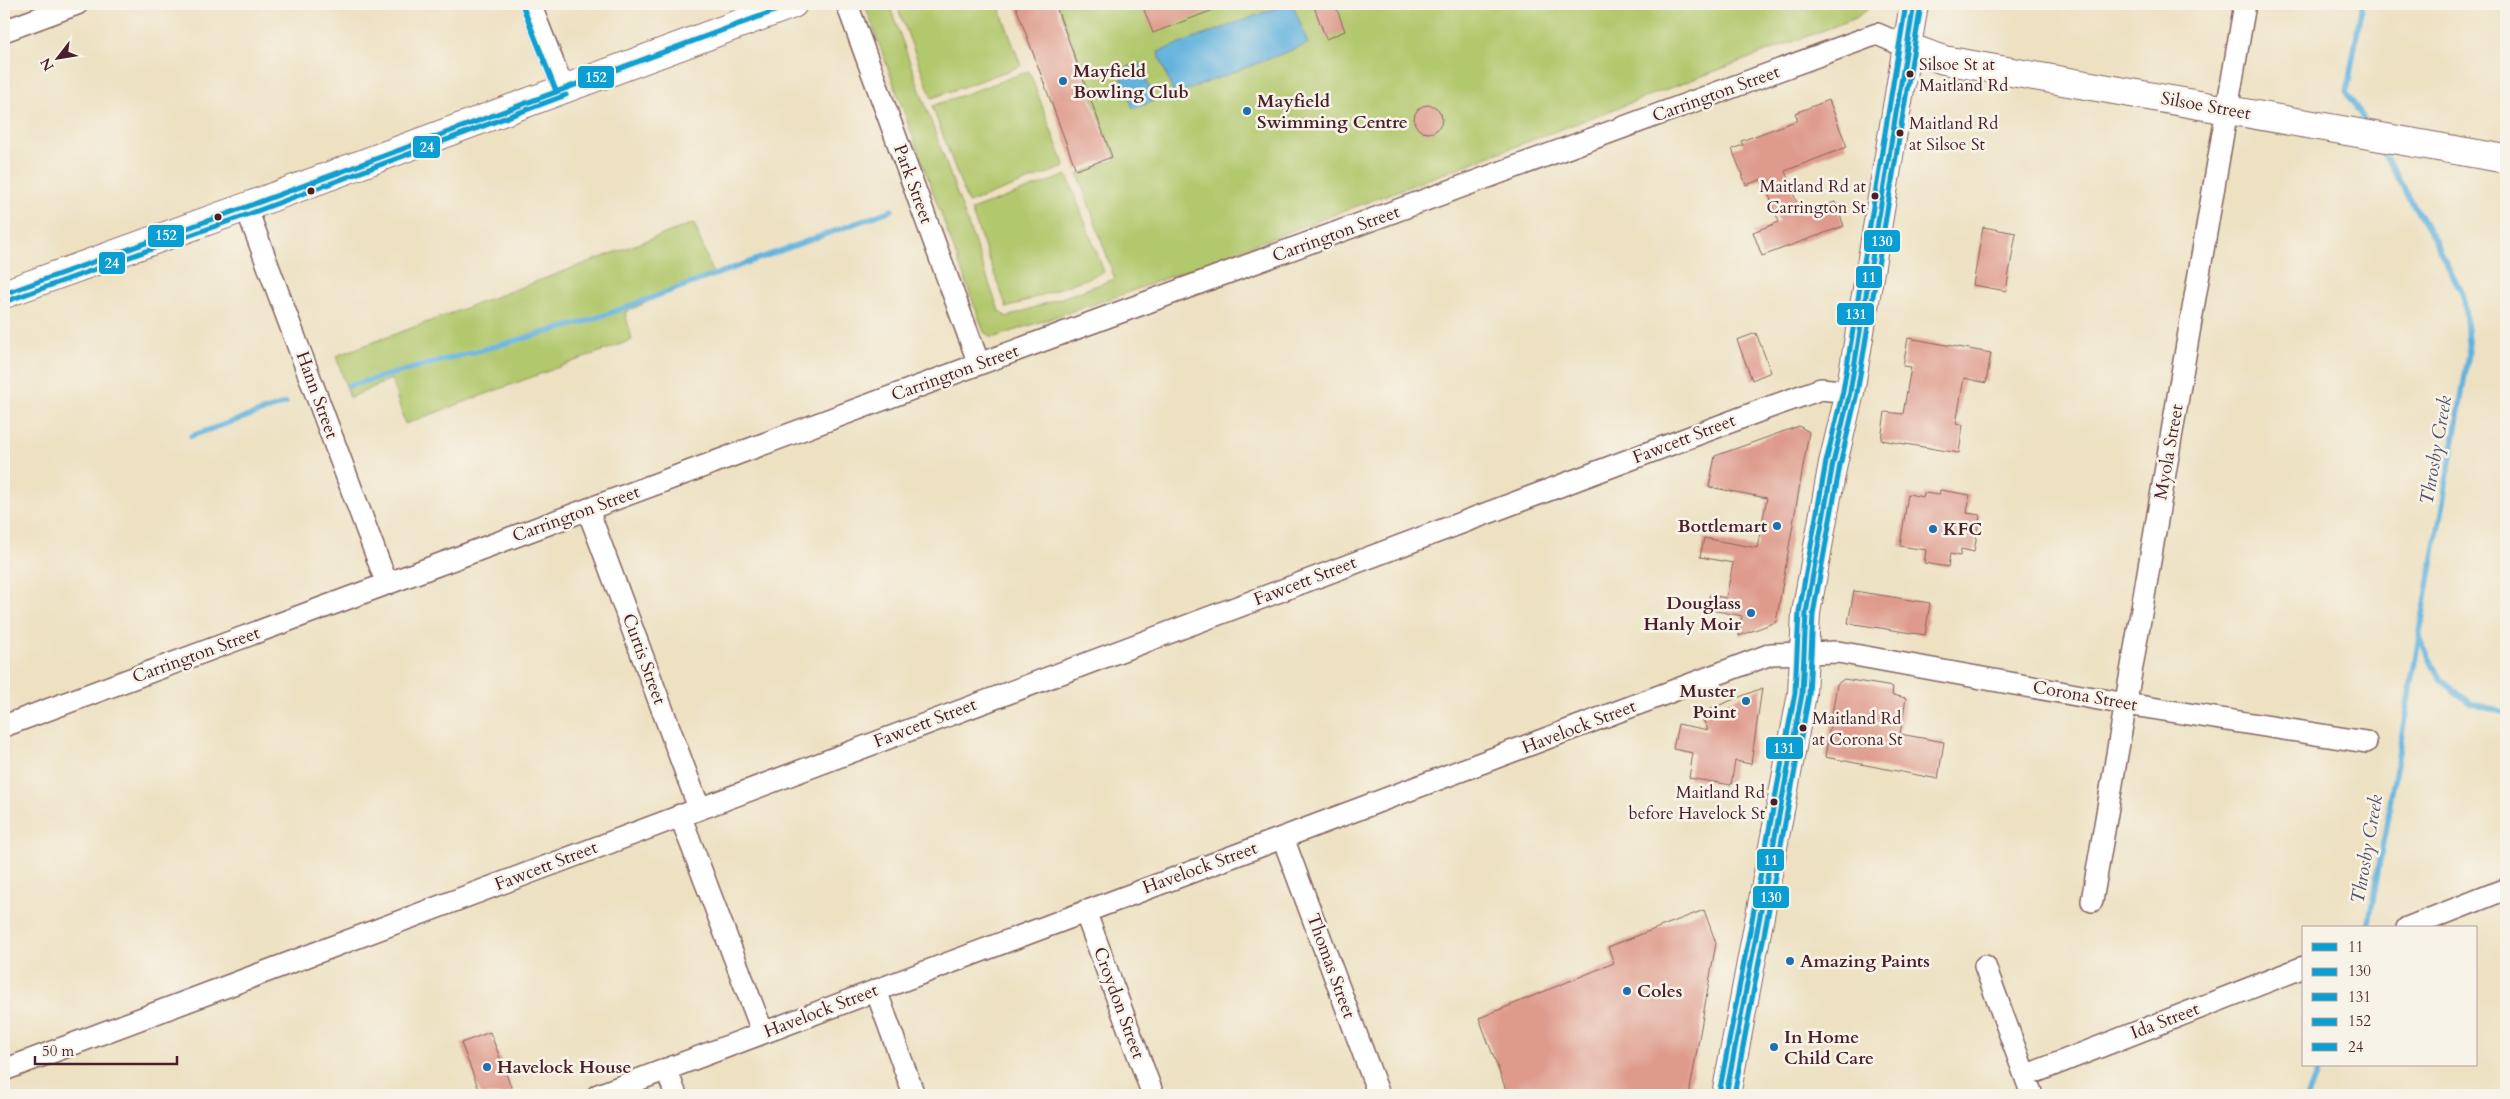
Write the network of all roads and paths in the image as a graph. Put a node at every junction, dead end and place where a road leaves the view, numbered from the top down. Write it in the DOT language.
graph roads {
  1 [pos="78,4"];
  2 [pos="530,4"];
  3 [pos="792,4"];
  4 [pos="847,4"];
  5 [pos="1914,4"];
  6 [pos="2245,4"];
  7 [pos="4,31"];
  8 [pos="1907,47"];
  9 [pos="563,88"];
  10 [pos="2228,110"];
  11 [pos="2506,159"];
  12 [pos="246,207"];
  13 [pos="4,294"];
  14 [pos="979,364"];
  15 [pos="1850,392"];
  16 [pos="588,510"];
  17 [pos="386,584"];
  18 [pos="1804,652"];
  19 [pos="2126,704"];
  20 [pos="4,726"];
  21 [pos="2366,742"];
  22 [pos="690,812"];
  23 [pos="1283,838"];
  24 [pos="2506,888"];
  25 [pos="2092,901"];
  26 [pos="1085,911"];
  27 [pos="2412,926"];
  28 [pos="1985,966"];
  29 [pos="2302,968"];
  30 [pos="876,990"];
  31 [pos="763,1033"];
  32 [pos="666,1069"];
  33 [pos="4,1070"];
  34 [pos="2029,1086"];
  35 [pos="598,1095"];
  36 [pos="676,1095"];
  37 [pos="914,1095"];
  38 [pos="1153,1095"];
  39 [pos="1379,1095"];
  40 [pos="1726,1095"];
  1 -- 7 [label="street"];
  2 -- 9 [label="street"];
  3 -- 9 [label="main road"];
  4 -- 14 [label="street, Park Street"];
  5 -- 8 [label="main road"];
  6 -- 10 [label="street, Myola Street"];
  8 -- 10 [label="main road, Silsoe Street"];
  8 -- 14 [label="street, Carrington Street"];
  8 -- 15 [label="main road"];
  9 -- 12 [label="main road"];
  10 -- 11 [label="main road, Silsoe Street"];
  10 -- 19 [label="street, Myola Street"];
  12 -- 13 [label="main road"];
  12 -- 17 [label="street, Hann Street"];
  14 -- 16 [label="street, Carrington Street"];
  15 -- 18 [label="main road"];
  15 -- 22 [label="street, Fawcett Street"];
  16 -- 17 [label="street, Carrington Street"];
  16 -- 22 [label="street, Curtis Street"];
  17 -- 20 [label="street, Carrington Street"];
  18 -- 19 [label="street, Corona Street"];
  18 -- 23 [label="street, Havelock Street"];
  18 -- 40 [label="main road"];
  19 -- 21 [label="street, Corona Street"];
  19 -- 25 [label="street, Myola Street"];
  22 -- 31 [label="street, Curtis Street"];
  22 -- 33 [label="street, Fawcett Street"];
  23 -- 26 [label="street, Havelock Street"];
  23 -- 39 [label="street, Thomas Street"];
  24 -- 27 [label="street"];
  26 -- 30 [label="street, Havelock Street"];
  26 -- 38 [label="street, Croydon Street"];
  28 -- 34 [label="street"];
  29 -- 34 [label="street, Ida Street"];
  30 -- 31 [label="street, Havelock Street"];
  30 -- 37 [label="street"];
  31 -- 32 [label="street, Havelock Street"];
  32 -- 35 [label="street, Havelock Street"];
  32 -- 36 [label="street"];
}
